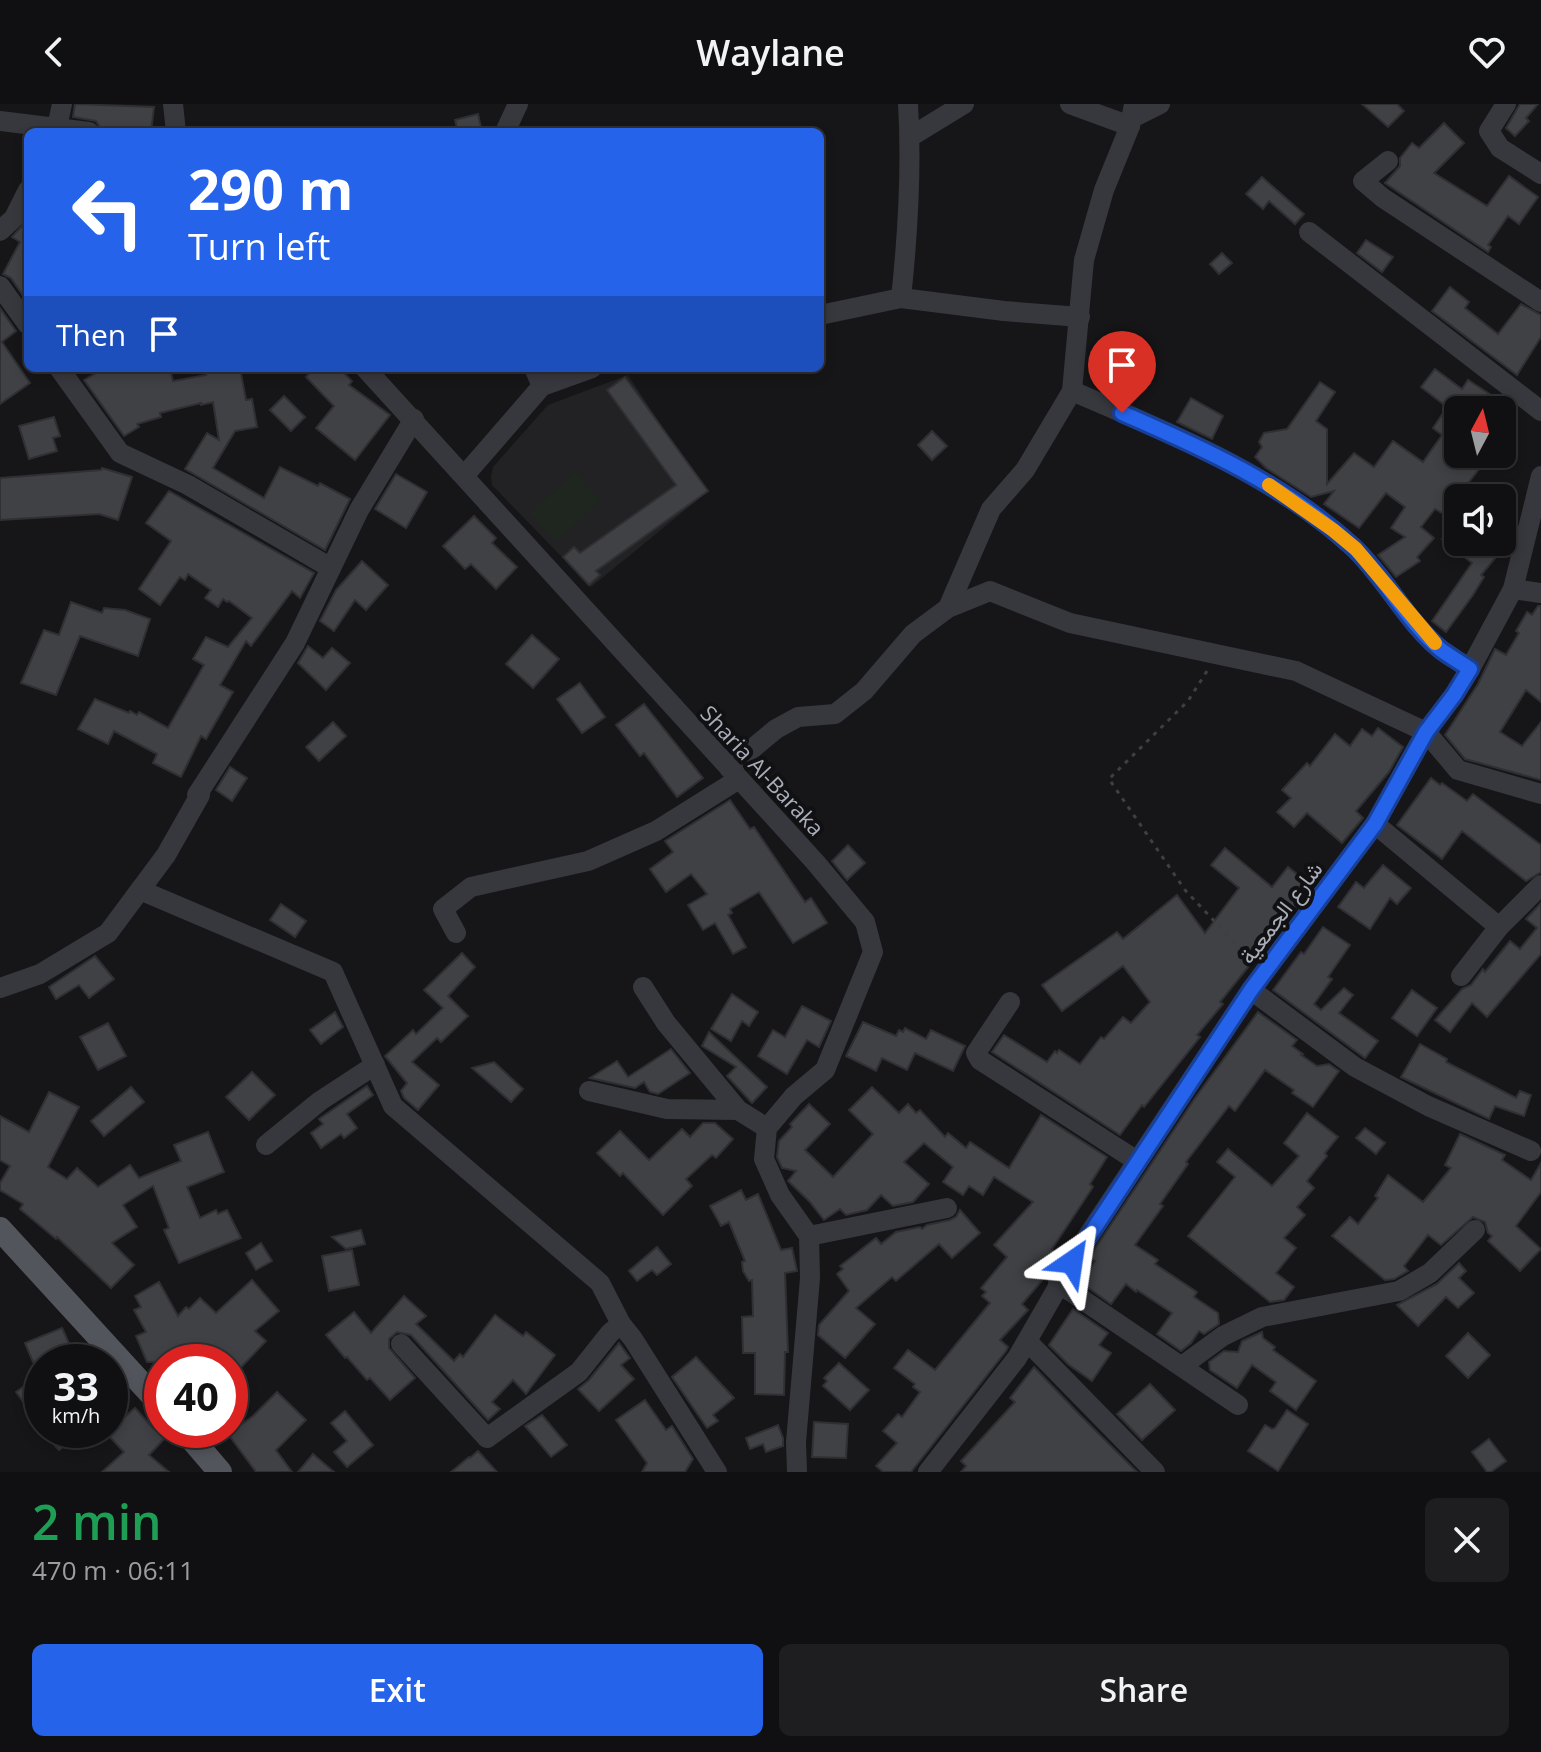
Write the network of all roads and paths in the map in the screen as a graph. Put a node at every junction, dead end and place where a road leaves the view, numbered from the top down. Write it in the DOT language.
graph roads {
  1 [pos="62,104"];
  2 [pos="173,104"];
  3 [pos="518,104"];
  4 [pos="908,104"];
  5 [pos="964,104"];
  6 [pos="1070,104"];
  7 [pos="1160,104"];
  8 [pos="1506,104"];
  9 [pos="1132,116"];
  10 [pos="0,121"];
  11 [pos="44,128"];
  12 [pos="57,128"];
  13 [pos="176,128"];
  14 [pos="507,128"];
  15 [pos="910,137"];
  16 [pos="1388,161"];
  17 [pos="1541,174"];
  18 [pos="24,198"];
  19 [pos="0,231"];
  20 [pos="1309,232"];
  21 [pos="0,286"];
  22 [pos="901,298"];
  23 [pos="1541,302"];
  24 [pos="824,314"];
  25 [pos="1080,317"];
  26 [pos="24,319"];
  27 [pos="62,372"];
  28 [pos="369,372"];
  29 [pos="568,372"];
  30 [pos="538,377"];
  31 [pos="1072,391"];
  32 [pos="1541,411"];
  33 [pos="414,419"];
  34 [pos="464,476"];
  35 [pos="1541,476"];
  36 [pos="331,568"];
  37 [pos="1513,589"];
  38 [pos="1541,593"];
  39 [pos="948,608"];
  40 [pos="1217,654"];
  41 [pos="1470,669"];
  42 [pos="1426,732"];
  43 [pos="734,774"];
  44 [pos="1541,794"];
  45 [pos="1375,824"];
  46 [pos="1541,885"];
  47 [pos="140,890"];
  48 [pos="1499,927"];
  49 [pos="456,933"];
  50 [pos="1461,976"];
  51 [pos="1257,982"];
  52 [pos="643,987"];
  53 [pos="0,988"];
  54 [pos="1010,1002"];
  55 [pos="375,1065"];
  56 [pos="589,1091"];
  57 [pos="738,1110"];
  58 [pos="767,1128"];
  59 [pos="266,1145"];
  60 [pos="1531,1151"];
  61 [pos="1137,1161"];
  62 [pos="947,1208"];
  63 [pos="0,1229"];
  64 [pos="805,1230"];
  65 [pos="1475,1230"];
  66 [pos="1058,1283"];
  67 [pos="621,1324"];
  68 [pos="1027,1341"];
  69 [pos="401,1344"];
  70 [pos="1182,1366"];
  71 [pos="144,1386"];
  72 [pos="1238,1405"];
  73 [pos="199,1448"];
  74 [pos="220,1472"];
  75 [pos="717,1472"];
  76 [pos="797,1472"];
  77 [pos="928,1472"];
  78 [pos="1155,1472"];
  1 -- 12 [label="street"];
  2 -- 13 [label="street"];
  3 -- 14 [label="street"];
  4 -- 15 [label="street"];
  5 -- 15 [label="street"];
  6 -- 9 [label="street"];
  7 -- 9 [label="street"];
  8 -- 17 [label="street"];
  9 -- 25 [label="street"];
  10 -- 11 [label="street"];
  15 -- 22 [label="street"];
  16 -- 23 [label="street"];
  18 -- 19 [label="street"];
  20 -- 32 [label="street"];
  21 -- 26 [label="street"];
  22 -- 24 [label="street"];
  22 -- 25 [label="street"];
  25 -- 31 [label="street"];
  27 -- 36 [label="street"];
  28 -- 33 [label="street, Sharia Al-Baraka"];
  29 -- 30 [label="street"];
  30 -- 34 [label="street"];
  31 -- 39 [label="street"];
  31 -- 41 [label="street"];
  33 -- 34 [label="street, Sharia Al-Baraka"];
  33 -- 36 [label="street"];
  34 -- 43 [label="street, Sharia Al-Baraka"];
  35 -- 37 [label="street, شارع الجمعية"];
  36 -- 47 [label="street"];
  37 -- 38 [label="street"];
  37 -- 41 [label="street, شارع الجمعية"];
  39 -- 40 [label="street"];
  39 -- 43 [label="street"];
  40 -- 42 [label="street"];
  40 -- 51 [label="path"];
  41 -- 42 [label="street, شارع الجمعية"];
  42 -- 44 [label="street"];
  42 -- 45 [label="street, شارع الجمعية"];
  43 -- 49 [label="street"];
  43 -- 58 [label="street, Sharia Al-Baraka"];
  45 -- 48 [label="street"];
  45 -- 51 [label="street, شارع الجمعية"];
  46 -- 48 [label="street"];
  47 -- 53 [label="street"];
  47 -- 55 [label="street"];
  48 -- 50 [label="street"];
  51 -- 60 [label="street"];
  51 -- 61 [label="street, شارع الجمعية"];
  52 -- 57 [label="street"];
  54 -- 61 [label="street"];
  55 -- 59 [label="street"];
  55 -- 67 [label="street"];
  56 -- 57 [label="street"];
  57 -- 58 [label="street"];
  58 -- 64 [label="street"];
  61 -- 66 [label="street, شارع الجمعية"];
  62 -- 64 [label="street"];
  63 -- 71 [label="main road"];
  64 -- 76 [label="street"];
  65 -- 70 [label="street"];
  66 -- 68 [label="street, شارع الجمعية"];
  66 -- 70 [label="street"];
  67 -- 69 [label="street"];
  67 -- 75 [label="street"];
  68 -- 77 [label="street, شارع الجمعية"];
  68 -- 78 [label="street"];
  70 -- 72 [label="street"];
  73 -- 74 [label="main road"];
}
